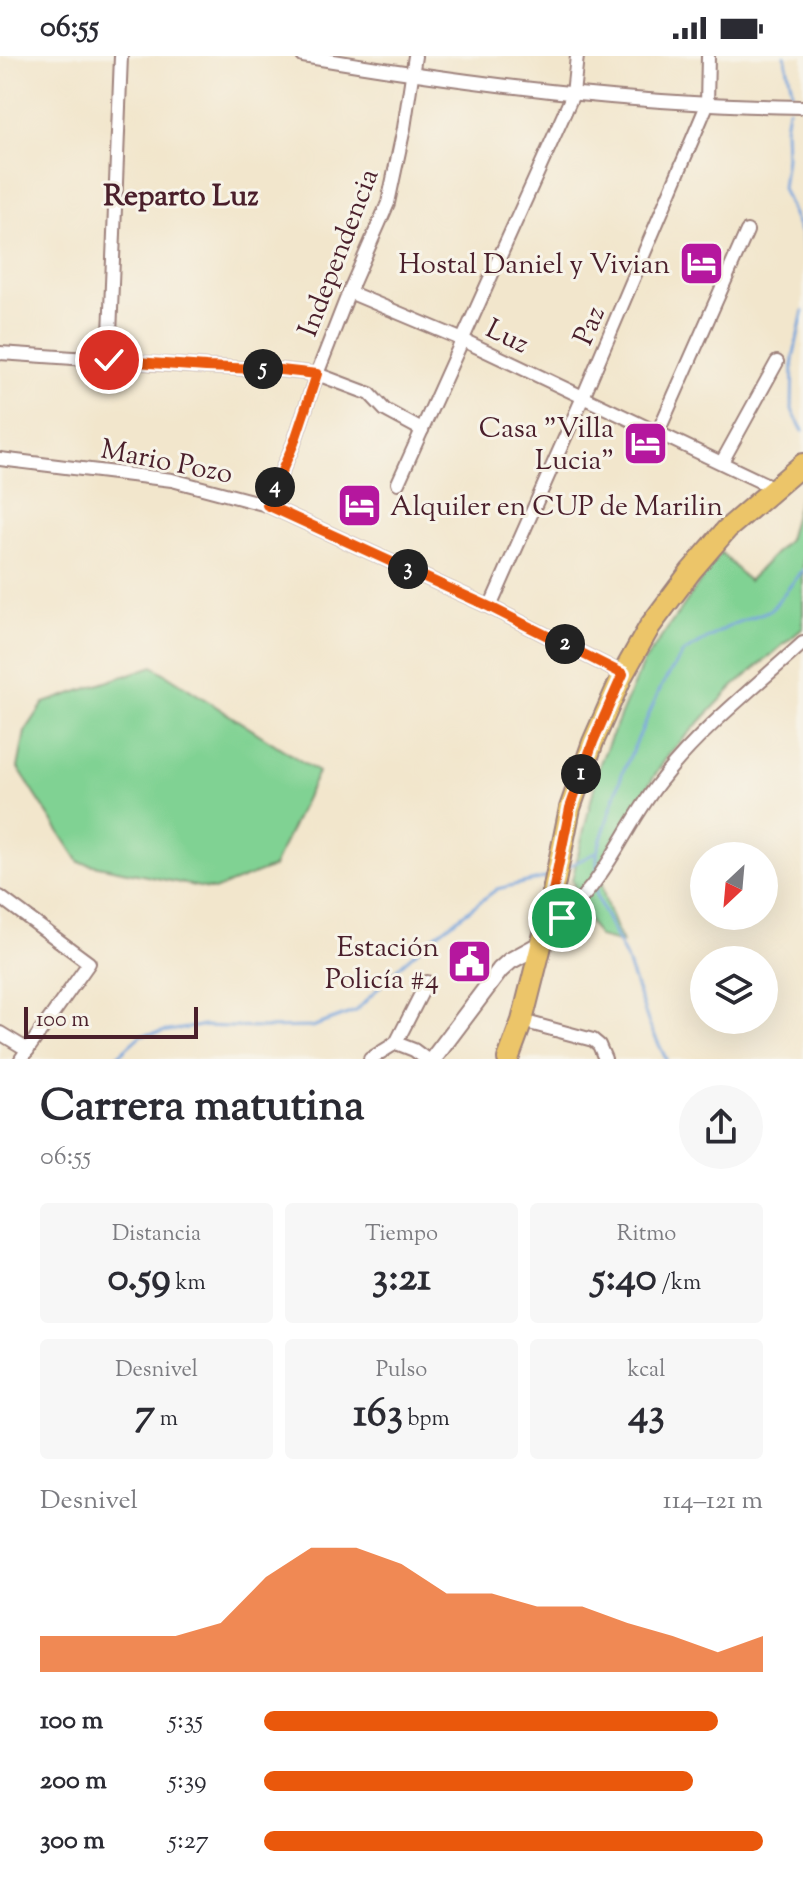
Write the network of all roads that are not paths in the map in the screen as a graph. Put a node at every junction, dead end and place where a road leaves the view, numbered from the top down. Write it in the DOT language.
graph roads {
  1 [pos="121,56"];
  2 [pos="303,56"];
  3 [pos="415,56"];
  4 [pos="577,56"];
  5 [pos="708,56"];
  6 [pos="412,74"];
  7 [pos="573,94"];
  8 [pos="707,105"];
  9 [pos="800,107"];
  10 [pos="747,231"];
  11 [pos="349,292"];
  12 [pos="463,340"];
  13 [pos="0,353"];
  14 [pos="109,360"];
  15 [pos="777,362"];
  16 [pos="317,374"];
  17 [pos="583,397"];
  18 [pos="422,430"];
  19 [pos="658,432"];
  20 [pos="0,459"];
  21 [pos="722,462"];
  22 [pos="803,464"];
  23 [pos="398,483"];
  24 [pos="774,488"];
  25 [pos="267,505"];
  26 [pos="490,607"];
  27 [pos="803,643"];
  28 [pos="623,674"];
  29 [pos="0,897"];
  30 [pos="544,935"];
  31 [pos="427,982"];
  32 [pos="522,1021"];
  33 [pos="0,1033"];
  34 [pos="396,1043"];
  35 [pos="25,1054"];
  36 [pos="370,1059"];
  37 [pos="426,1059"];
  38 [pos="433,1059"];
  39 [pos="508,1059"];
  40 [pos="605,1059"];
  1 -- 14 [label="street"];
  2 -- 6 [label="street"];
  3 -- 6 [label="street, Independencia"];
  4 -- 7 [label="street"];
  5 -- 8 [label="street, Paz"];
  6 -- 7 [label="street"];
  6 -- 11 [label="street, Independencia"];
  7 -- 8 [label="street"];
  7 -- 12 [label="street"];
  8 -- 9 [label="street"];
  8 -- 17 [label="street, Paz"];
  10 -- 19 [label="street"];
  11 -- 12 [label="street, Luz"];
  11 -- 16 [label="street, Independencia"];
  12 -- 17 [label="street, Luz"];
  12 -- 18 [label="street"];
  13 -- 14 [label="street"];
  14 -- 16 [label="street"];
  15 -- 21 [label="street"];
  16 -- 18 [label="street"];
  16 -- 25 [label="street, Independencia"];
  17 -- 19 [label="street, Luz"];
  17 -- 26 [label="street, Paz"];
  18 -- 23 [label="street"];
  19 -- 21 [label="street, Luz"];
  20 -- 25 [label="street, Mario Pozo"];
  21 -- 24 [label="street, Luz"];
  22 -- 24 [label="main road"];
  24 -- 28 [label="main road"];
  25 -- 26 [label="street, Mario Pozo"];
  26 -- 28 [label="street, Mario Pozo"];
  27 -- 30 [label="street"];
  28 -- 30 [label="main road"];
  29 -- 35 [label="street"];
  30 -- 32 [label="main road"];
  30 -- 38 [label="street"];
  31 -- 34 [label="street"];
  32 -- 39 [label="main road"];
  32 -- 40 [label="street"];
  33 -- 35 [label="street"];
  34 -- 36 [label="street"];
  34 -- 37 [label="street"];
}
